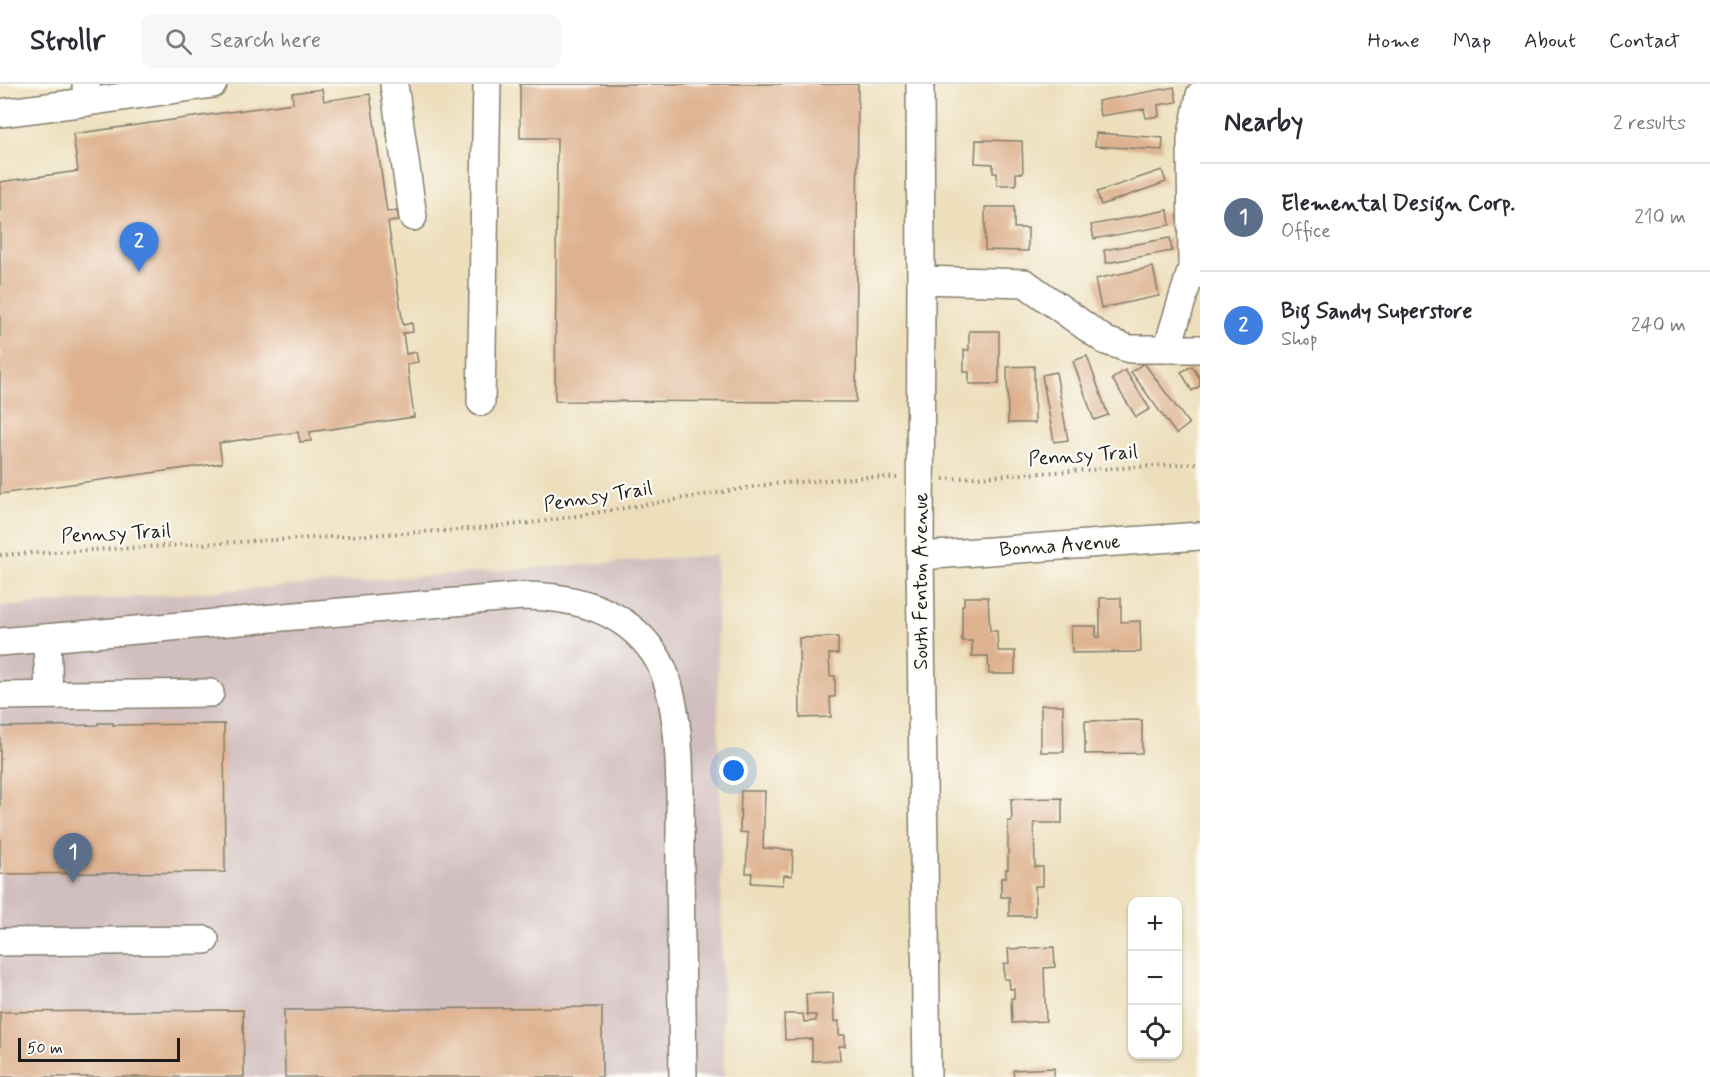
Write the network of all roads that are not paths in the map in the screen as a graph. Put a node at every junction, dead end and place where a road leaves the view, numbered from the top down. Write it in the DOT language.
graph roads {
  1 [pos="213,84"];
  2 [pos="394,84"];
  3 [pos="487,84"];
  4 [pos="920,84"];
  5 [pos="86,93"];
  6 [pos="1200,95"];
  7 [pos="0,113"];
  8 [pos="412,217"];
  9 [pos="921,280"];
  10 [pos="1167,349"];
  11 [pos="1200,349"];
  12 [pos="481,402"];
  13 [pos="1200,536"];
  14 [pos="920,556"];
  15 [pos="47,638"];
  16 [pos="0,642"];
  17 [pos="210,693"];
  18 [pos="49,695"];
  19 [pos="0,696"];
  20 [pos="205,940"];
  21 [pos="0,942"];
  22 [pos="683,1077"];
  23 [pos="927,1077"];
  1 -- 5 [label="street"];
  2 -- 8 [label="street"];
  3 -- 12 [label="street"];
  4 -- 9 [label="street, South Fenton Avenue"];
  5 -- 7 [label="street"];
  6 -- 10 [label="street"];
  9 -- 10 [label="street"];
  9 -- 14 [label="street, South Fenton Avenue"];
  10 -- 11 [label="street"];
  13 -- 14 [label="street, Bonna Avenue"];
  14 -- 23 [label="street, South Fenton Avenue"];
  15 -- 16 [label="street"];
  15 -- 18 [label="street"];
  15 -- 22 [label="street"];
  17 -- 18 [label="street"];
  18 -- 19 [label="street"];
  20 -- 21 [label="street"];
}
